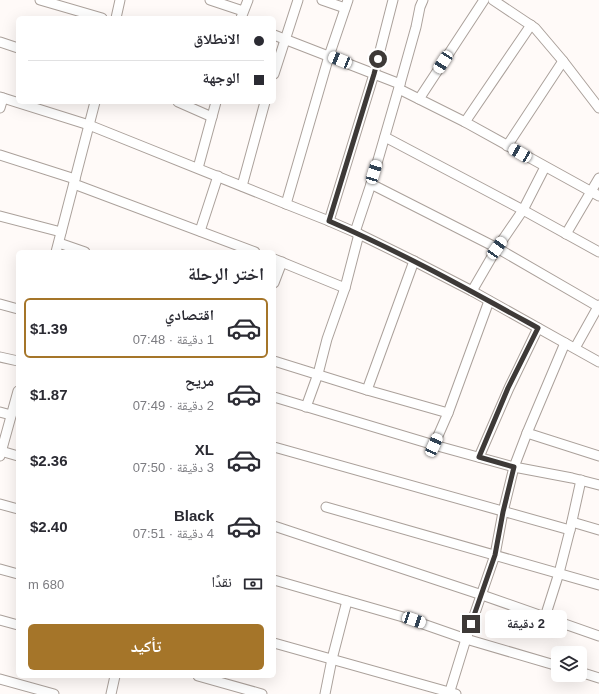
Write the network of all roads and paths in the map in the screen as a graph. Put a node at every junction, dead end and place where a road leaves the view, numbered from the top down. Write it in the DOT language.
graph roads {
  1 [pos="40,0"];
  2 [pos="120,0"];
  3 [pos="210,0"];
  4 [pos="248,0"];
  5 [pos="298,0"];
  6 [pos="322,0"];
  7 [pos="393,0"];
  8 [pos="423,0"];
  9 [pos="484,0"];
  10 [pos="493,0"];
  11 [pos="62,3"];
  12 [pos="346,4"];
  13 [pos="242,15"];
  14 [pos="97,16"];
  15 [pos="116,16"];
  16 [pos="531,25"];
  17 [pos="276,36"];
  18 [pos="285,39"];
  19 [pos="0,42"];
  20 [pos="16,47"];
  21 [pos="329,56"];
  22 [pos="563,61"];
  23 [pos="276,68"];
  24 [pos="374,74"];
  25 [pos="400,87"];
  26 [pos="2,97"];
  27 [pos="419,99"];
  28 [pos="16,102"];
  29 [pos="24,104"];
  30 [pos="94,104"];
  31 [pos="183,104"];
  32 [pos="215,104"];
  33 [pos="264,104"];
  34 [pos="0,108"];
  35 [pos="599,108"];
  36 [pos="212,117"];
  37 [pos="465,122"];
  38 [pos="89,125"];
  39 [pos="385,137"];
  40 [pos="507,146"];
  41 [pos="0,155"];
  42 [pos="545,167"];
  43 [pos="198,168"];
  44 [pos="218,176"];
  45 [pos="599,178"];
  46 [pos="74,182"];
  47 [pos="371,184"];
  48 [pos="242,186"];
  49 [pos="590,192"];
  50 [pos="599,196"];
  51 [pos="286,204"];
  52 [pos="523,210"];
  53 [pos="0,216"];
  54 [pos="329,221"];
  55 [pos="200,231"];
  56 [pos="61,232"];
  57 [pos="357,233"];
  58 [pos="566,234"];
  59 [pos="57,248"];
  60 [pos="497,248"];
  61 [pos="71,250"];
  62 [pos="250,250"];
  63 [pos="599,252"];
  64 [pos="278,261"];
  65 [pos="414,261"];
  66 [pos="276,272"];
  67 [pos="345,288"];
  68 [pos="472,291"];
  69 [pos="489,301"];
  70 [pos="0,304"];
  71 [pos="599,306"];
  72 [pos="16,308"];
  73 [pos="538,328"];
  74 [pos="565,342"];
  75 [pos="575,348"];
  76 [pos="0,357"];
  77 [pos="16,361"];
  78 [pos="276,362"];
  79 [pos="599,362"];
  80 [pos="318,374"];
  81 [pos="367,390"];
  82 [pos="16,398"];
  83 [pos="276,398"];
  84 [pos="306,407"];
  85 [pos="0,412"];
  86 [pos="448,413"];
  87 [pos="11,415"];
  88 [pos="527,433"];
  89 [pos="434,445"];
  90 [pos="276,448"];
  91 [pos="1,454"];
  92 [pos="16,456"];
  93 [pos="599,456"];
  94 [pos="479,457"];
  95 [pos="514,467"];
  96 [pos="581,480"];
  97 [pos="599,485"];
  98 [pos="0,504"];
  99 [pos="326,507"];
  100 [pos="16,508"];
  101 [pos="503,512"];
  102 [pos="571,526"];
  103 [pos="276,527"];
  104 [pos="599,530"];
  105 [pos="495,555"];
  106 [pos="0,570"];
  107 [pos="559,573"];
  108 [pos="16,574"];
  109 [pos="276,581"];
  110 [pos="599,585"];
  111 [pos="482,595"];
  112 [pos="347,601"];
  113 [pos="545,617"];
  114 [pos="0,620"];
  115 [pos="16,624"];
  116 [pos="599,636"];
  117 [pos="466,639"];
  118 [pos="276,644"];
  119 [pos="332,659"];
  120 [pos="551,664"];
  121 [pos="587,674"];
  122 [pos="115,678"];
  123 [pos="205,678"];
  124 [pos="599,678"];
  125 [pos="0,679"];
  126 [pos="452,693"];
  127 [pos="54,694"];
  128 [pos="111,694"];
  129 [pos="262,694"];
  130 [pos="325,694"];
  1 -- 11 [label="street"];
  2 -- 15 [label="street"];
  3 -- 13 [label="street"];
  4 -- 13 [label="street"];
  5 -- 18 [label="street"];
  6 -- 12 [label="street"];
  7 -- 24 [label="street"];
  8 -- 25 [label="street"];
  9 -- 27 [label="street"];
  10 -- 16 [label="street"];
  11 -- 14 [label="street"];
  12 -- 21 [label="street"];
  16 -- 22 [label="street"];
  16 -- 37 [label="street"];
  17 -- 18 [label="street"];
  18 -- 21 [label="street"];
  18 -- 23 [label="street"];
  19 -- 20 [label="street"];
  21 -- 24 [label="street"];
  21 -- 51 [label="street"];
  22 -- 35 [label="street"];
  22 -- 40 [label="street"];
  24 -- 25 [label="street"];
  24 -- 54 [label="street"];
  25 -- 27 [label="street"];
  25 -- 39 [label="street"];
  26 -- 28 [label="street"];
  26 -- 34 [label="street"];
  27 -- 37 [label="street"];
  29 -- 38 [label="street"];
  30 -- 38 [label="street"];
  31 -- 36 [label="street"];
  32 -- 36 [label="street"];
  33 -- 48 [label="street"];
  36 -- 43 [label="street"];
  37 -- 40 [label="street"];
  38 -- 43 [label="street"];
  38 -- 46 [label="street"];
  39 -- 47 [label="street"];
  39 -- 52 [label="street"];
  40 -- 42 [label="street"];
  41 -- 46 [label="street"];
  42 -- 49 [label="street"];
  42 -- 52 [label="street"];
  43 -- 44 [label="street"];
  44 -- 48 [label="street"];
  44 -- 55 [label="street"];
  45 -- 49 [label="street"];
  46 -- 55 [label="street"];
  46 -- 56 [label="street"];
  47 -- 57 [label="street"];
  47 -- 60 [label="street"];
  48 -- 51 [label="street"];
  49 -- 50 [label="street"];
  49 -- 58 [label="street"];
  51 -- 54 [label="street"];
  52 -- 58 [label="street"];
  52 -- 60 [label="street"];
  53 -- 56 [label="street"];
  54 -- 57 [label="street"];
  55 -- 62 [label="street"];
  56 -- 59 [label="street"];
  57 -- 65 [label="street"];
  57 -- 67 [label="street"];
  58 -- 63 [label="street"];
  59 -- 61 [label="street"];
  60 -- 68 [label="street"];
  60 -- 71 [label="street"];
  64 -- 66 [label="street"];
  64 -- 67 [label="street"];
  65 -- 68 [label="street"];
  65 -- 81 [label="street"];
  67 -- 80 [label="street"];
  68 -- 69 [label="street"];
  69 -- 73 [label="street"];
  69 -- 86 [label="street"];
  70 -- 72 [label="street"];
  71 -- 75 [label="street"];
  73 -- 74 [label="street"];
  73 -- 94 [label="street"];
  74 -- 75 [label="street"];
  74 -- 88 [label="street"];
  75 -- 79 [label="street"];
  76 -- 77 [label="street"];
  78 -- 80 [label="street"];
  80 -- 81 [label="street"];
  80 -- 84 [label="street"];
  81 -- 86 [label="street"];
  82 -- 87 [label="street"];
  83 -- 84 [label="street"];
  84 -- 89 [label="street"];
  85 -- 87 [label="street"];
  86 -- 89 [label="street"];
  87 -- 91 [label="street"];
  88 -- 93 [label="street"];
  88 -- 95 [label="street"];
  89 -- 94 [label="street"];
  90 -- 101 [label="street"];
  91 -- 92 [label="street"];
  94 -- 95 [label="street"];
  95 -- 96 [label="street"];
  95 -- 101 [label="street"];
  96 -- 97 [label="street"];
  96 -- 102 [label="street"];
  98 -- 100 [label="street"];
  99 -- 105 [label="street"];
  101 -- 102 [label="street"];
  101 -- 105 [label="street"];
  102 -- 104 [label="street"];
  102 -- 107 [label="street"];
  103 -- 111 [label="street"];
  105 -- 107 [label="street"];
  105 -- 111 [label="street"];
  106 -- 108 [label="street"];
  107 -- 110 [label="street"];
  107 -- 113 [label="street"];
  109 -- 112 [label="street"];
  111 -- 113 [label="street"];
  111 -- 117 [label="street"];
  112 -- 117 [label="street"];
  112 -- 119 [label="street"];
  113 -- 116 [label="street"];
  114 -- 115 [label="street"];
  117 -- 120 [label="street"];
  117 -- 126 [label="street"];
  118 -- 119 [label="street"];
  119 -- 126 [label="street"];
  119 -- 130 [label="street"];
  121 -- 124 [label="street"];
  122 -- 128 [label="street"];
  123 -- 129 [label="street"];
  125 -- 127 [label="street"];
}
